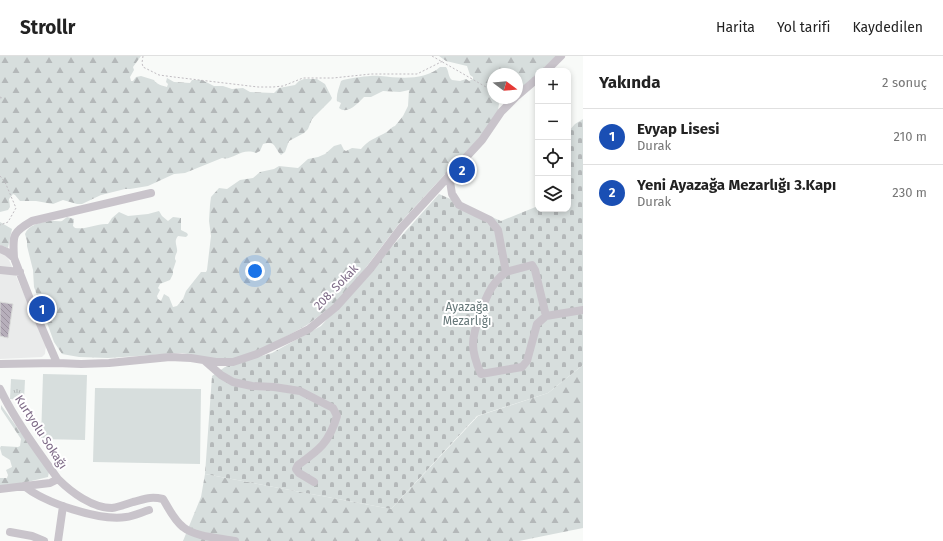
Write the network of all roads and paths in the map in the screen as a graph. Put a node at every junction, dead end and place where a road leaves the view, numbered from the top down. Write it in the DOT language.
graph roads {
  1 [pos="143,56"];
  2 [pos="432,56"];
  3 [pos="561,56"];
  4 [pos="443,61"];
  5 [pos="549,68"];
  6 [pos="535,81"];
  7 [pos="487,87"];
  8 [pos="523,91"];
  9 [pos="509,104"];
  10 [pos="0,176"];
  11 [pos="450,176"];
  12 [pos="151,193"];
  13 [pos="0,225"];
  14 [pos="0,249"];
  15 [pos="14,258"];
  16 [pos="0,270"];
  17 [pos="20,272"];
  18 [pos="506,272"];
  19 [pos="583,310"];
  20 [pos="546,316"];
  21 [pos="205,361"];
  22 [pos="57,363"];
  23 [pos="0,364"];
  24 [pos="0,389"];
  25 [pos="58,479"];
  26 [pos="314,482"];
  27 [pos="24,486"];
  28 [pos="0,489"];
  29 [pos="63,506"];
  30 [pos="149,510"];
  31 [pos="10,532"];
  32 [pos="44,541"];
  33 [pos="58,541"];
  34 [pos="235,541"];
  1 -- 4 [label="path"];
  2 -- 4 [label="path"];
  3 -- 5 [label="street"];
  4 -- 7 [label="path"];
  6 -- 8 [label="street"];
  9 -- 11 [label="street, 208. Sokak"];
  10 -- 13 [label="path"];
  11 -- 18 [label="street"];
  11 -- 21 [label="street, 208. Sokak"];
  12 -- 15 [label="street"];
  14 -- 15 [label="street"];
  15 -- 17 [label="street"];
  16 -- 17 [label="street"];
  17 -- 22 [label="street"];
  18 -- 20 [label="street"];
  18 -- 20 [label="street"];
  19 -- 20 [label="street"];
  21 -- 22 [label="street, 208. Sokak"];
  21 -- 26 [label="street"];
  22 -- 23 [label="street, 208. Sokak"];
  24 -- 25 [label="street, Kurtyolu Sokağı"];
  25 -- 27 [label="street, Kurtyolu Sokağı"];
  25 -- 34 [label="street"];
  27 -- 28 [label="street, Kurtyolu Sokağı"];
  27 -- 29 [label="street"];
  29 -- 30 [label="street"];
  29 -- 33 [label="street"];
  31 -- 32 [label="street"];
}
